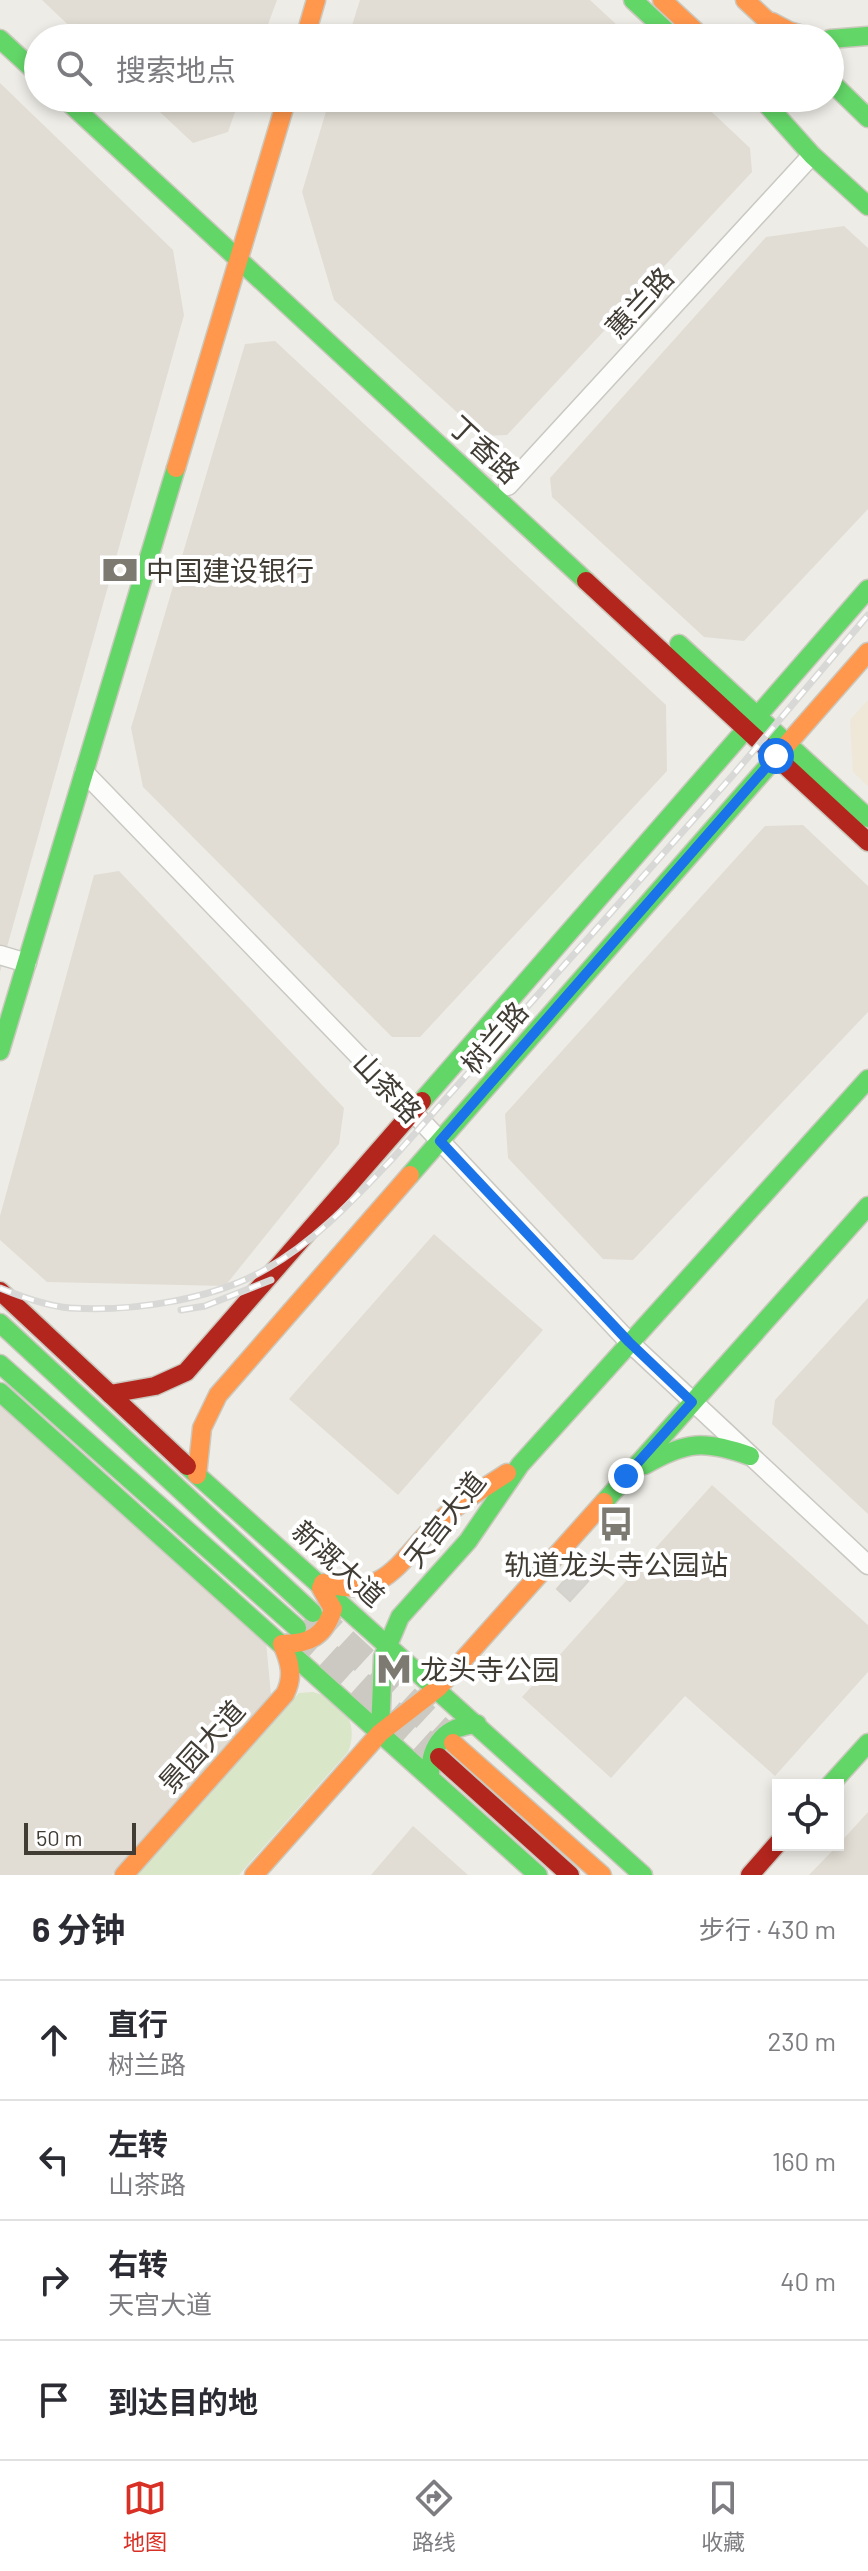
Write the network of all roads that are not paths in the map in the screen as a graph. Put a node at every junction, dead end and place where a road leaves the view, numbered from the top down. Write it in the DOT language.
graph roads {
  1 [pos="316,0"];
  2 [pos="633,0"];
  3 [pos="662,0"];
  4 [pos="745,0"];
  5 [pos="755,0"];
  6 [pos="0,18"];
  7 [pos="764,18"];
  8 [pos="309,24"];
  9 [pos="659,24"];
  10 [pos="688,24"];
  11 [pos="771,24"];
  12 [pos="776,24"];
  13 [pos="868,36"];
  14 [pos="844,38"];
  15 [pos="0,39"];
  16 [pos="24,40"];
  17 [pos="24,61"];
  18 [pos="844,95"];
  19 [pos="80,112"];
  20 [pos="101,112"];
  21 [pos="283,112"];
  22 [pos="760,112"];
  23 [pos="774,112"];
  24 [pos="868,118"];
  25 [pos="812,155"];
  26 [pos="868,206"];
  27 [pos="241,251"];
  28 [pos="508,486"];
  29 [pos="868,589"];
  30 [pos="868,652"];
  31 [pos="753,724"];
  32 [pos="782,750"];
  33 [pos="84,772"];
  34 [pos="868,818"];
  35 [pos="868,842"];
  36 [pos="0,955"];
  37 [pos="27,963"];
  38 [pos="0,1051"];
  39 [pos="868,1079"];
  40 [pos="413,1112"];
  41 [pos="440,1141"];
  42 [pos="868,1206"];
  43 [pos="0,1291"];
  44 [pos="0,1323"];
  45 [pos="629,1342"];
  46 [pos="0,1364"];
  47 [pos="0,1392"];
  48 [pos="110,1394"];
  49 [pos="692,1402"];
  50 [pos="750,1456"];
  51 [pos="520,1465"];
  52 [pos="197,1475"];
  53 [pos="626,1476"];
  54 [pos="868,1565"];
  55 [pos="314,1579"];
  56 [pos="313,1613"];
  57 [pos="297,1628"];
  58 [pos="387,1643"];
  59 [pos="282,1644"];
  60 [pos="438,1688"];
  61 [pos="477,1724"];
  62 [pos="380,1733"];
  63 [pos="453,1743"];
  64 [pos="868,1743"];
  65 [pos="439,1757"];
  66 [pos="431,1779"];
  67 [pos="835,1779"];
  68 [pos="772,1850"];
  69 [pos="124,1875"];
  70 [pos="254,1875"];
  71 [pos="538,1875"];
  72 [pos="570,1875"];
  73 [pos="602,1875"];
  74 [pos="643,1875"];
  75 [pos="750,1875"];
  1 -- 8 [label="street"];
  2 -- 9 [label="street"];
  3 -- 10 [label="street"];
  4 -- 7 [label="street"];
  5 -- 7 [label="street"];
  6 -- 16 [label="street"];
  7 -- 11 [label="street"];
  7 -- 12 [label="street"];
  13 -- 14 [label="street"];
  15 -- 17 [label="street"];
  18 -- 24 [label="street"];
  19 -- 27 [label="street, 丁香路"];
  20 -- 27 [label="street, 丁香路"];
  21 -- 27 [label="street"];
  22 -- 25 [label="street"];
  23 -- 25 [label="street"];
  25 -- 26 [label="street"];
  25 -- 28 [label="street, 蕙兰路"];
  27 -- 28 [label="street, 丁香路"];
  27 -- 31 [label="street, 丁香路"];
  27 -- 33 [label="street"];
  28 -- 31 [label="street, 丁香路"];
  29 -- 31 [label="street"];
  30 -- 32 [label="street, 树兰路"];
  31 -- 32 [label="street, 丁香路"];
  31 -- 40 [label="street"];
  32 -- 34 [label="street, 丁香路"];
  32 -- 35 [label="street, 丁香路"];
  32 -- 41 [label="street, 树兰路"];
  33 -- 37 [label="street"];
  33 -- 40 [label="street, 山茶路"];
  36 -- 37 [label="street"];
  37 -- 38 [label="street"];
  39 -- 45 [label="street, 天宫大道"];
  40 -- 41 [label="street, 山茶路"];
  40 -- 48 [label="street"];
  41 -- 45 [label="street, 山茶路"];
  41 -- 52 [label="street, 树兰路"];
  42 -- 49 [label="street"];
  43 -- 48 [label="street, 新溉大道"];
  44 -- 56 [label="street, 新溉大道"];
  45 -- 49 [label="street, 山茶路"];
  45 -- 51 [label="street, 天宫大道"];
  46 -- 57 [label="street"];
  47 -- 59 [label="street"];
  48 -- 52 [label="street, 新溉大道"];
  49 -- 50 [label="street, 山茶路"];
  49 -- 53 [label="street"];
  50 -- 53 [label="street"];
  50 -- 54 [label="street, 山茶路"];
  51 -- 55 [label="street"];
  51 -- 58 [label="street, 天宫大道"];
  52 -- 55 [label="street, 新溉大道"];
  53 -- 60 [label="street"];
  55 -- 58 [label="street, 新溉大道"];
  55 -- 59 [label="street"];
  58 -- 60 [label="street, 新溉大道"];
  58 -- 62 [label="street, 天宫大道"];
  59 -- 62 [label="street"];
  59 -- 69 [label="street, 景园大道"];
  60 -- 61 [label="street, 新溉大道"];
  60 -- 62 [label="street"];
  61 -- 66 [label="street"];
  61 -- 74 [label="street, 新溉大道"];
  62 -- 66 [label="street"];
  62 -- 70 [label="street"];
  63 -- 73 [label="street"];
  64 -- 67 [label="street"];
  65 -- 72 [label="street"];
  66 -- 71 [label="street"];
  68 -- 75 [label="street"];
}
